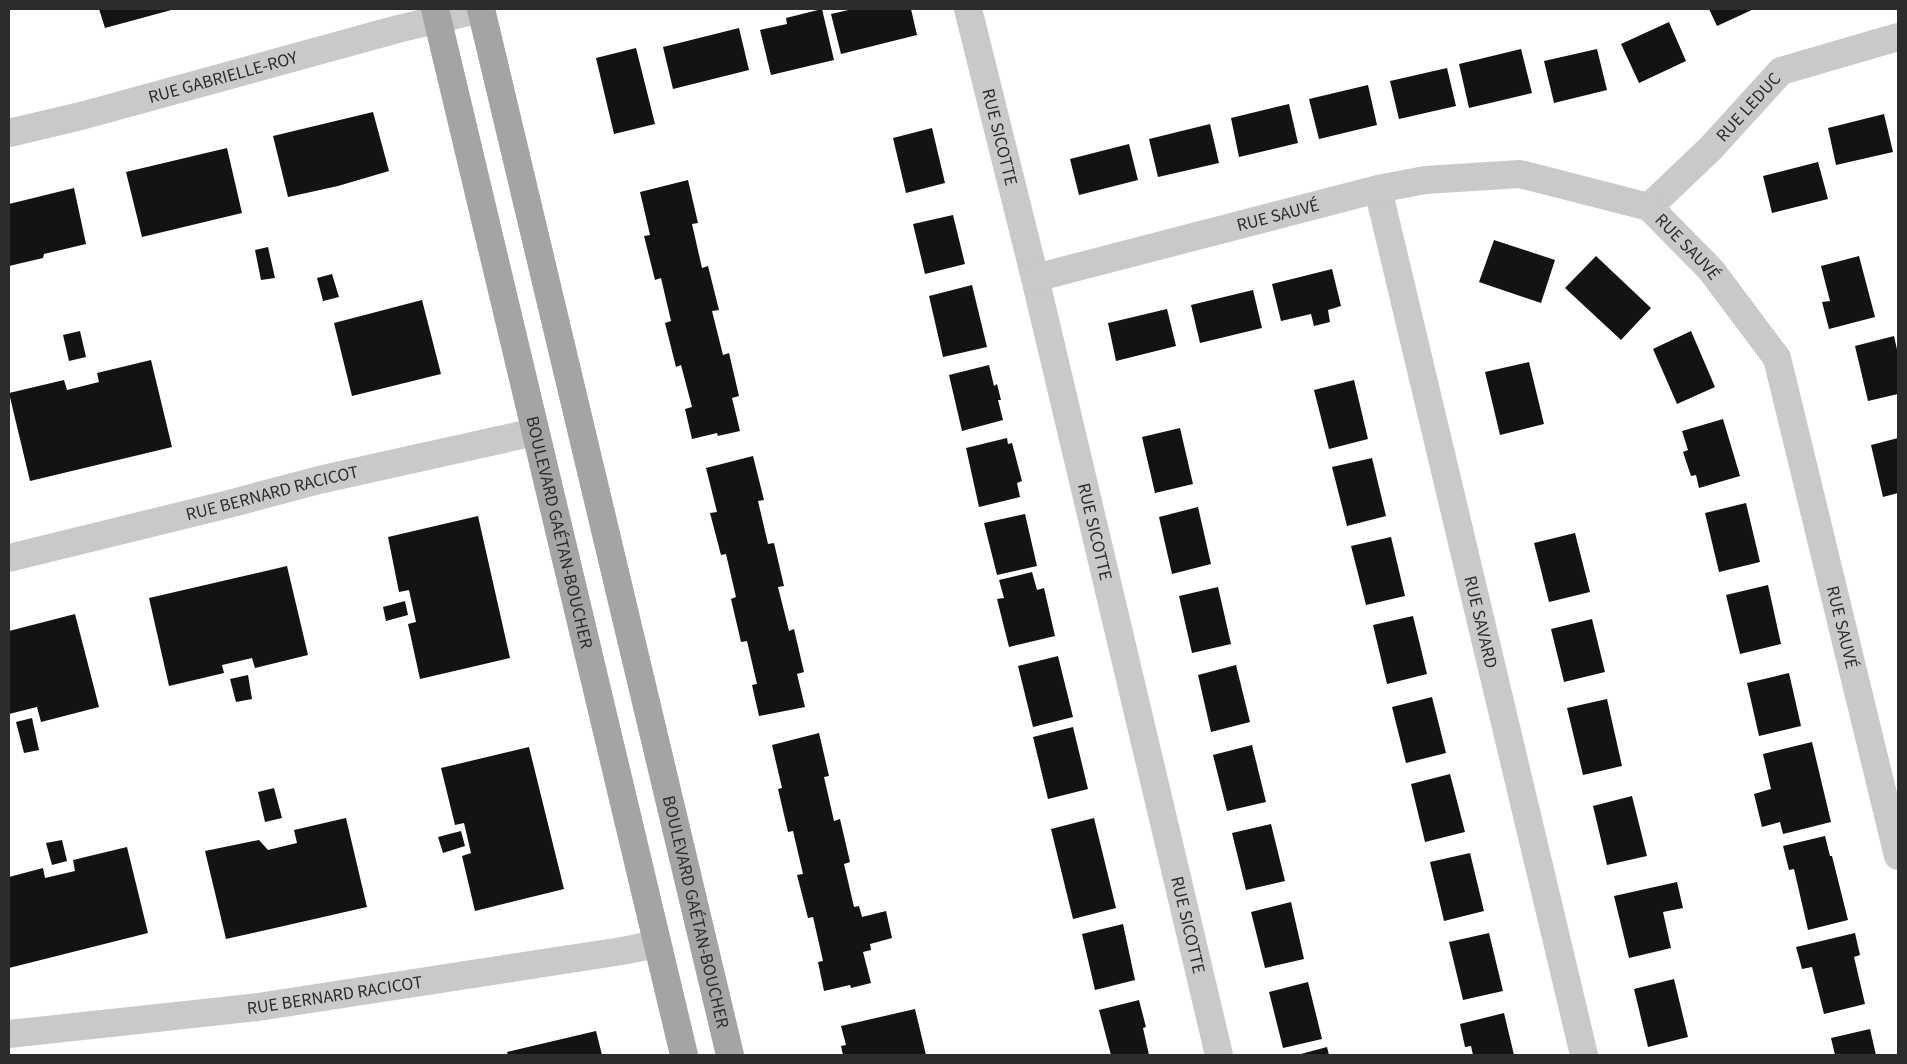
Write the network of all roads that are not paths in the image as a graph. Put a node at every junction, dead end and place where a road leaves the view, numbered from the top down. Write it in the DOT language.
graph roads {
  1 [pos="481,9"];
  2 [pos="968,9"];
  3 [pos="436,14"];
  4 [pos="1898,37"];
  5 [pos="9,133"];
  6 [pos="1378,189"];
  7 [pos="1649,207"];
  8 [pos="1035,278"];
  9 [pos="536,432"];
  10 [pos="9,558"];
  11 [pos="1898,856"];
  12 [pos="657,944"];
  13 [pos="9,1034"];
  14 [pos="684,1055"];
  15 [pos="730,1055"];
  16 [pos="1219,1055"];
  17 [pos="1584,1055"];
  1 -- 3 [label="street, RUE GABRIELLE-ROY"];
  1 -- 15 [label="main road, BOULEVARD GAÉTAN-BOUCHER"];
  2 -- 8 [label="street, RUE SICOTTE"];
  3 -- 5 [label="street, RUE GABRIELLE-ROY"];
  3 -- 9 [label="main road, BOULEVARD GAÉTAN-BOUCHER"];
  4 -- 7 [label="street, RUE LEDUC"];
  6 -- 7 [label="street, RUE SAUVÉ"];
  6 -- 8 [label="street, RUE SAUVÉ"];
  6 -- 17 [label="street, RUE SAVARD"];
  7 -- 11 [label="street, RUE SAUVÉ"];
  8 -- 16 [label="street, RUE SICOTTE"];
  9 -- 10 [label="street, RUE BERNARD RACICOT"];
  9 -- 12 [label="main road, BOULEVARD GAÉTAN-BOUCHER"];
  12 -- 13 [label="street, RUE BERNARD RACICOT"];
  12 -- 14 [label="main road, BOULEVARD GAÉTAN-BOUCHER"];
}
